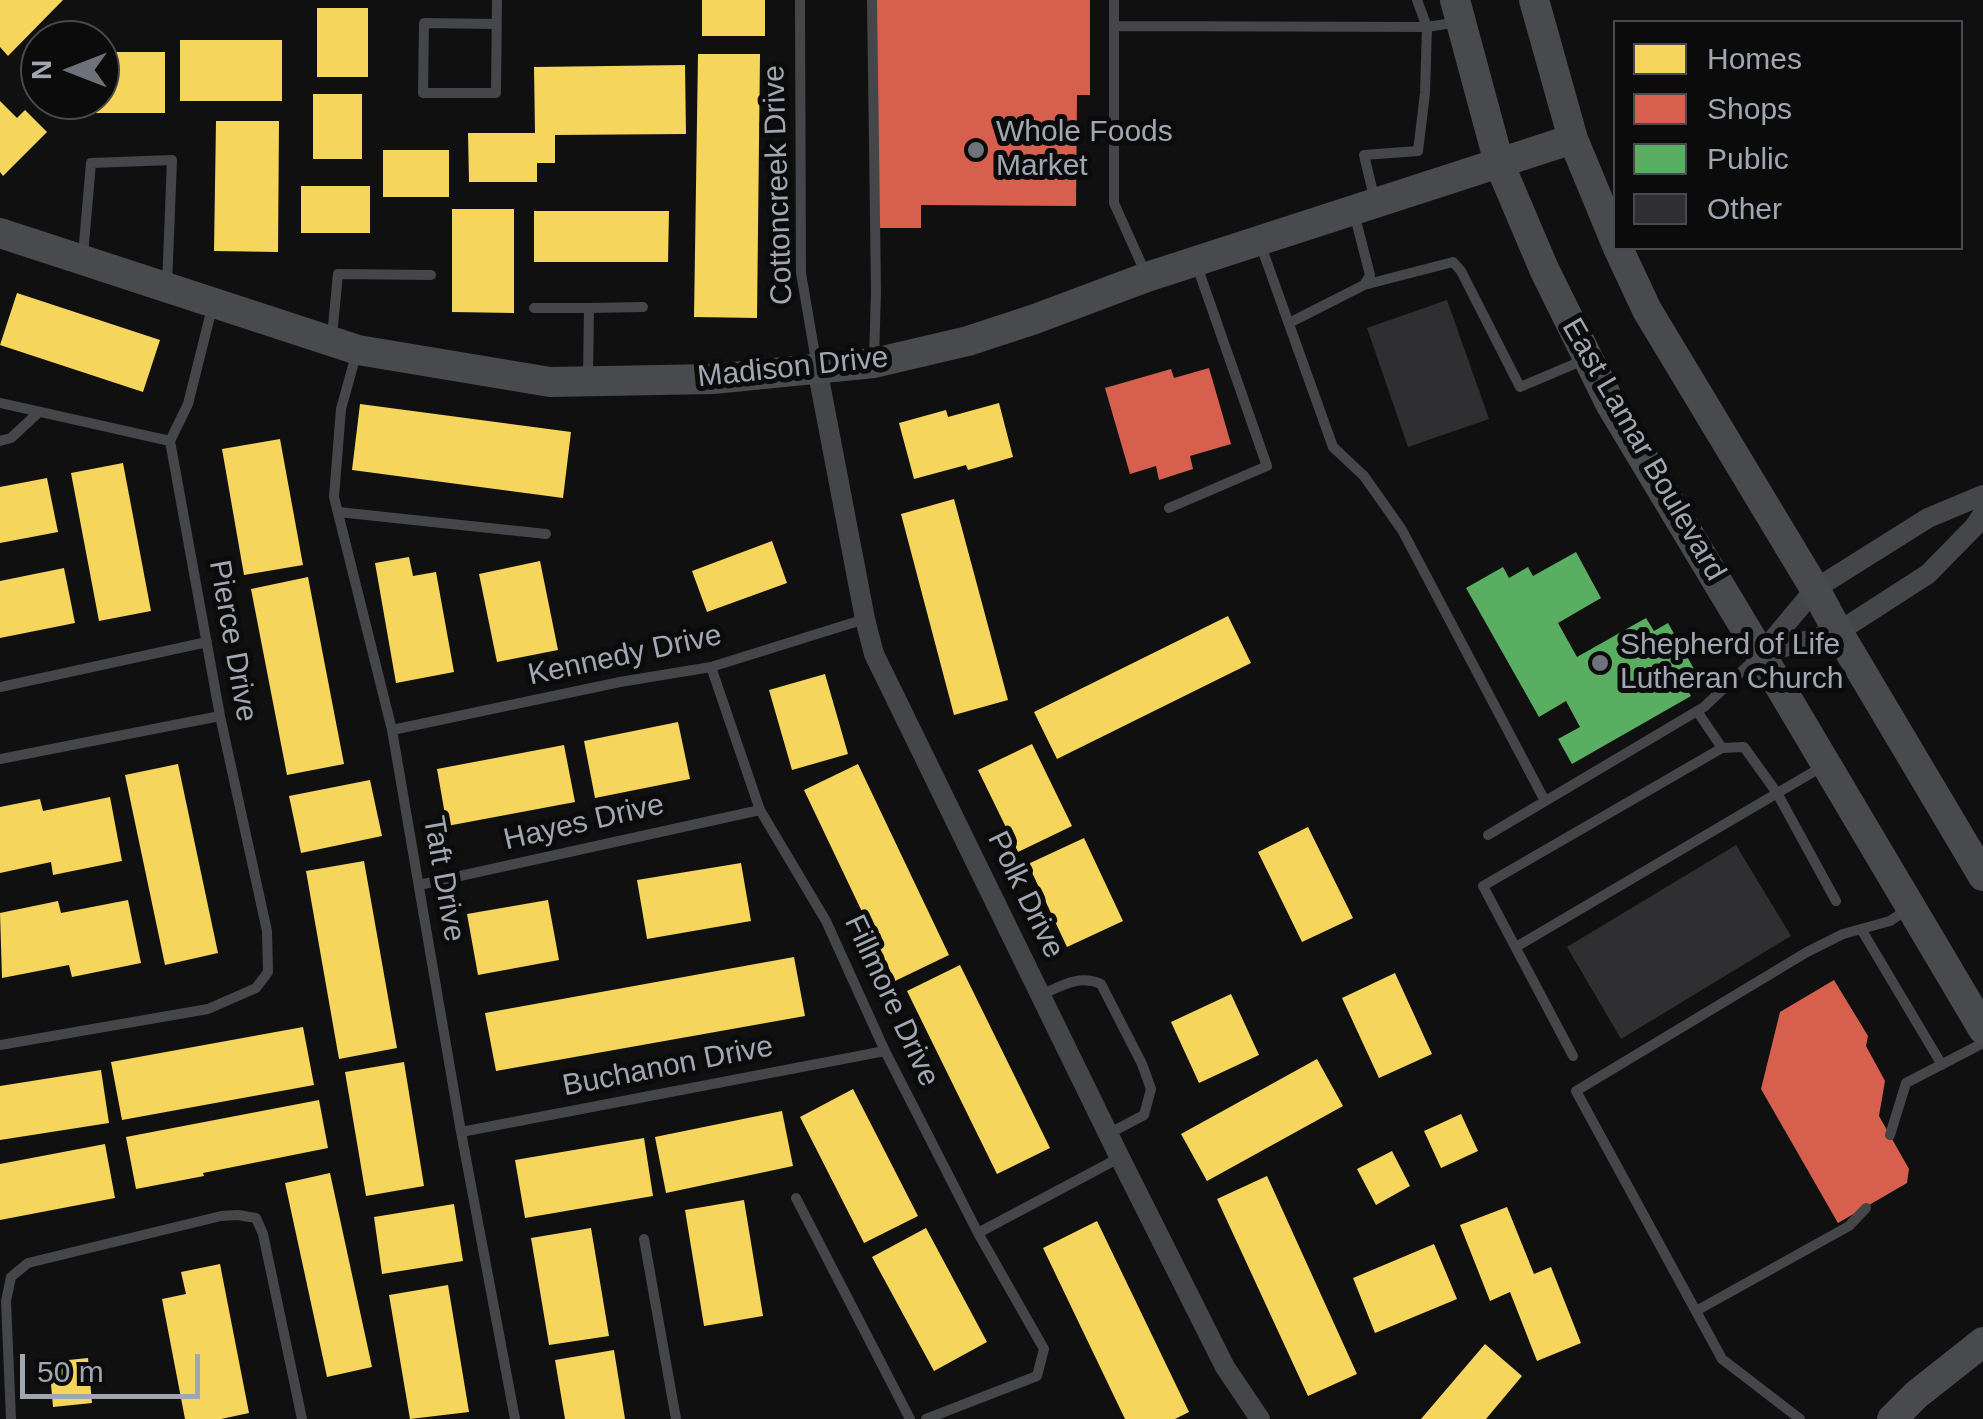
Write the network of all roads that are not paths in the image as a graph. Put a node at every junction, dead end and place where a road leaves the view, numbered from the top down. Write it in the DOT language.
graph roads {
  1 [pos="497,0"];
  2 [pos="800,0"];
  3 [pos="872,0"];
  4 [pos="1114,0"];
  5 [pos="1416,0"];
  6 [pos="1534,0"];
  7 [pos="1457,11"];
  8 [pos="496,24"];
  9 [pos="1114,26"];
  10 [pos="1427,26"];
  11 [pos="1573,139"];
  12 [pos="1499,163"];
  13 [pos="1365,207"];
  14 [pos="0,233"];
  15 [pos="1613,238"];
  16 [pos="1260,241"];
  17 [pos="1618,250"];
  18 [pos="83,260"];
  19 [pos="1196,262"];
  20 [pos="432,275"];
  21 [pos="1148,277"];
  22 [pos="1364,285"];
  23 [pos="166,288"];
  24 [pos="214,303"];
  25 [pos="643,307"];
  26 [pos="534,308"];
  27 [pos="590,308"];
  28 [pos="1290,322"];
  29 [pos="344,346"];
  30 [pos="1588,358"];
  31 [pos="874,363"];
  32 [pos="817,368"];
  33 [pos="588,382"];
  34 [pos="0,403"];
  35 [pos="39,412"];
  36 [pos="0,441"];
  37 [pos="170,441"];
  38 [pos="1983,494"];
  39 [pos="1169,508"];
  40 [pos="338,512"];
  41 [pos="1983,514"];
  42 [pos="546,534"];
  43 [pos="1815,590"];
  44 [pos="865,619"];
  45 [pos="1838,632"];
  46 [pos="207,642"];
  47 [pos="1760,654"];
  48 [pos="711,667"];
  49 [pos="0,686"];
  50 [pos="1697,711"];
  51 [pos="220,716"];
  52 [pos="392,730"];
  53 [pos="1722,748"];
  54 [pos="0,760"];
  55 [pos="1826,764"];
  56 [pos="1777,793"];
  57 [pos="1545,802"];
  58 [pos="760,810"];
  59 [pos="1488,835"];
  60 [pos="1983,876"];
  61 [pos="420,885"];
  62 [pos="1836,901"];
  63 [pos="1911,907"];
  64 [pos="1861,929"];
  65 [pos="1516,947"];
  66 [pos="1040,995"];
  67 [pos="1983,1028"];
  68 [pos="1983,1043"];
  69 [pos="0,1045"];
  70 [pos="885,1051"];
  71 [pos="1573,1056"];
  72 [pos="1942,1065"];
  73 [pos="461,1132"];
  74 [pos="1108,1134"];
  75 [pos="1890,1135"];
  76 [pos="1120,1158"];
  77 [pos="796,1198"];
  78 [pos="1866,1208"];
  79 [pos="978,1233"];
  80 [pos="644,1238"];
  81 [pos="1696,1311"];
  82 [pos="1983,1342"];
  83 [pos="11,1419"];
  84 [pos="302,1419"];
  85 [pos="515,1419"];
  86 [pos="676,1419"];
  87 [pos="910,1419"];
  88 [pos="926,1419"];
  89 [pos="1260,1419"];
  90 [pos="1800,1419"];
  91 [pos="1892,1419"];
  1 -- 8 [label="lane"];
  2 -- 32 [label="lane, Cottoncreek Drive"];
  3 -- 31 [label="lane"];
  4 -- 9 [label="lane"];
  5 -- 10 [label="lane"];
  6 -- 11 [label="main road"];
  7 -- 10 [label="lane"];
  7 -- 12 [label="main road, East Lamar Boulevard"];
  8 -- 8 [label="lane"];
  9 -- 10 [label="lane"];
  9 -- 21 [label="lane"];
  10 -- 13 [label="lane"];
  11 -- 12 [label="main road, Madison Drive"];
  11 -- 15 [label="main road"];
  12 -- 13 [label="main road, Madison Drive"];
  12 -- 30 [label="main road, East Lamar Boulevard"];
  13 -- 16 [label="main road, Madison Drive"];
  13 -- 22 [label="lane"];
  14 -- 18 [label="main road, Madison Drive"];
  16 -- 19 [label="main road, Madison Drive"];
  16 -- 28 [label="lane"];
  17 -- 43 [label="main road"];
  18 -- 23 [label="main road, Madison Drive"];
  18 -- 23 [label="lane"];
  19 -- 21 [label="main road, Madison Drive"];
  19 -- 39 [label="lane"];
  20 -- 29 [label="lane, Taft Drive"];
  21 -- 31 [label="main road, Madison Drive"];
  22 -- 28 [label="lane"];
  22 -- 30 [label="lane"];
  23 -- 24 [label="main road, Madison Drive"];
  24 -- 29 [label="main road, Madison Drive"];
  24 -- 37 [label="lane"];
  25 -- 27 [label="lane"];
  26 -- 27 [label="lane"];
  27 -- 33 [label="lane"];
  28 -- 57 [label="lane"];
  29 -- 33 [label="main road, Madison Drive"];
  29 -- 40 [label="lane, Taft Drive"];
  30 -- 47 [label="main road, East Lamar Boulevard"];
  31 -- 32 [label="main road, Madison Drive"];
  32 -- 33 [label="main road, Madison Drive"];
  32 -- 44 [label="street, Polk Drive"];
  34 -- 35 [label="lane"];
  35 -- 36 [label="lane"];
  35 -- 37 [label="lane"];
  37 -- 46 [label="lane, Pierce Drive"];
  38 -- 43 [label="street"];
  40 -- 42 [label="lane"];
  40 -- 52 [label="lane, Taft Drive"];
  41 -- 45 [label="street"];
  43 -- 45 [label="main road"];
  43 -- 47 [label="street"];
  44 -- 48 [label="lane, Kennedy Drive"];
  44 -- 66 [label="street, Polk Drive"];
  45 -- 47 [label="street"];
  45 -- 60 [label="main road"];
  46 -- 49 [label="lane"];
  46 -- 51 [label="lane, Pierce Drive"];
  47 -- 50 [label="lane"];
  47 -- 55 [label="main road, East Lamar Boulevard"];
  48 -- 52 [label="lane, Kennedy Drive"];
  48 -- 58 [label="lane, Fillmore Drive"];
  50 -- 53 [label="lane"];
  50 -- 57 [label="lane"];
  51 -- 54 [label="lane"];
  51 -- 69 [label="lane, Pierce Drive"];
  52 -- 61 [label="lane, Taft Drive"];
  53 -- 56 [label="lane"];
  53 -- 65 [label="lane"];
  55 -- 56 [label="lane"];
  55 -- 63 [label="main road, East Lamar Boulevard"];
  56 -- 62 [label="lane"];
  56 -- 65 [label="lane"];
  57 -- 59 [label="lane"];
  58 -- 61 [label="lane, Hayes Drive"];
  58 -- 70 [label="lane, Fillmore Drive"];
  61 -- 73 [label="lane, Taft Drive"];
  63 -- 64 [label="lane"];
  63 -- 67 [label="main road, East Lamar Boulevard"];
  64 -- 72 [label="lane"];
  64 -- 81 [label="lane"];
  65 -- 71 [label="lane"];
  66 -- 74 [label="street, Polk Drive"];
  66 -- 74 [label="lane"];
  68 -- 72 [label="lane"];
  70 -- 73 [label="lane, Buchanon Drive"];
  70 -- 79 [label="lane, Fillmore Drive"];
  72 -- 75 [label="lane"];
  73 -- 85 [label="lane, Taft Drive"];
  74 -- 76 [label="street, Polk Drive"];
  76 -- 79 [label="lane"];
  76 -- 89 [label="street, Polk Drive"];
  77 -- 87 [label="lane"];
  78 -- 81 [label="lane"];
  79 -- 88 [label="lane, Fillmore Drive"];
  80 -- 86 [label="lane"];
  81 -- 90 [label="lane"];
  82 -- 91 [label="main road"];
  83 -- 84 [label="lane"];
}
